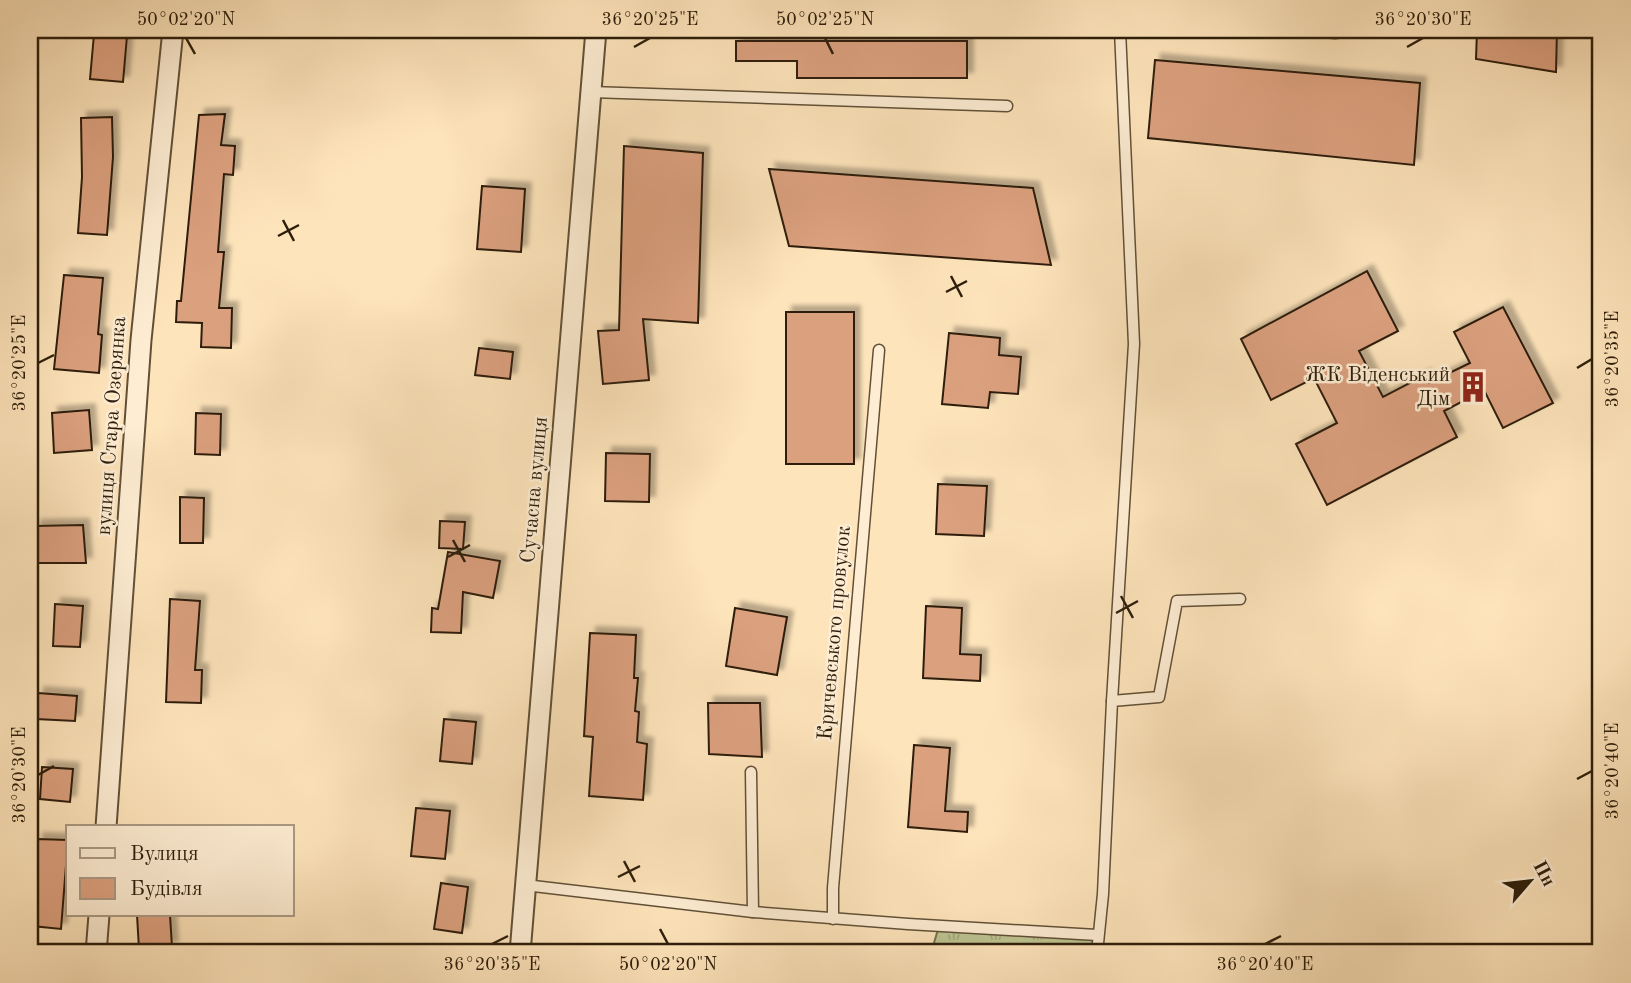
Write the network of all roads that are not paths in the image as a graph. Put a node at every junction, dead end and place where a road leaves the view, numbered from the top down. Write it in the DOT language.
graph roads {
  1 [pos="173,30"];
  2 [pos="596,30"];
  3 [pos="1120,30"];
  4 [pos="1301,30"];
  5 [pos="1359,30"];
  6 [pos="591,92"];
  7 [pos="1007,106"];
  8 [pos="879,350"];
  9 [pos="1240,599"];
  10 [pos="1112,701"];
  11 [pos="751,772"];
  12 [pos="106,825"];
  13 [pos="525,885"];
  14 [pos="754,912"];
  15 [pos="99,916"];
  16 [pos="833,919"];
  17 [pos="1097,935"];
  18 [pos="96,953"];
  19 [pos="520,953"];
  20 [pos="1097,953"];
  1 -- 12 [label="street, вулиця Стара Озерянка"];
  2 -- 6 [label="street, Сучасна вулиця"];
  3 -- 10 [label="lane"];
  4 -- 5 [label="lane"];
  6 -- 7 [label="lane"];
  6 -- 13 [label="street, Сучасна вулиця"];
  8 -- 16 [label="lane, Кричевського провулок"];
  9 -- 10 [label="lane"];
  10 -- 17 [label="lane"];
  11 -- 14 [label="lane"];
  13 -- 14 [label="lane"];
  13 -- 19 [label="street, Сучасна вулиця"];
  14 -- 16 [label="lane"];
  15 -- 18 [label="street"];
  16 -- 17 [label="lane"];
  17 -- 20 [label="lane"];
}
